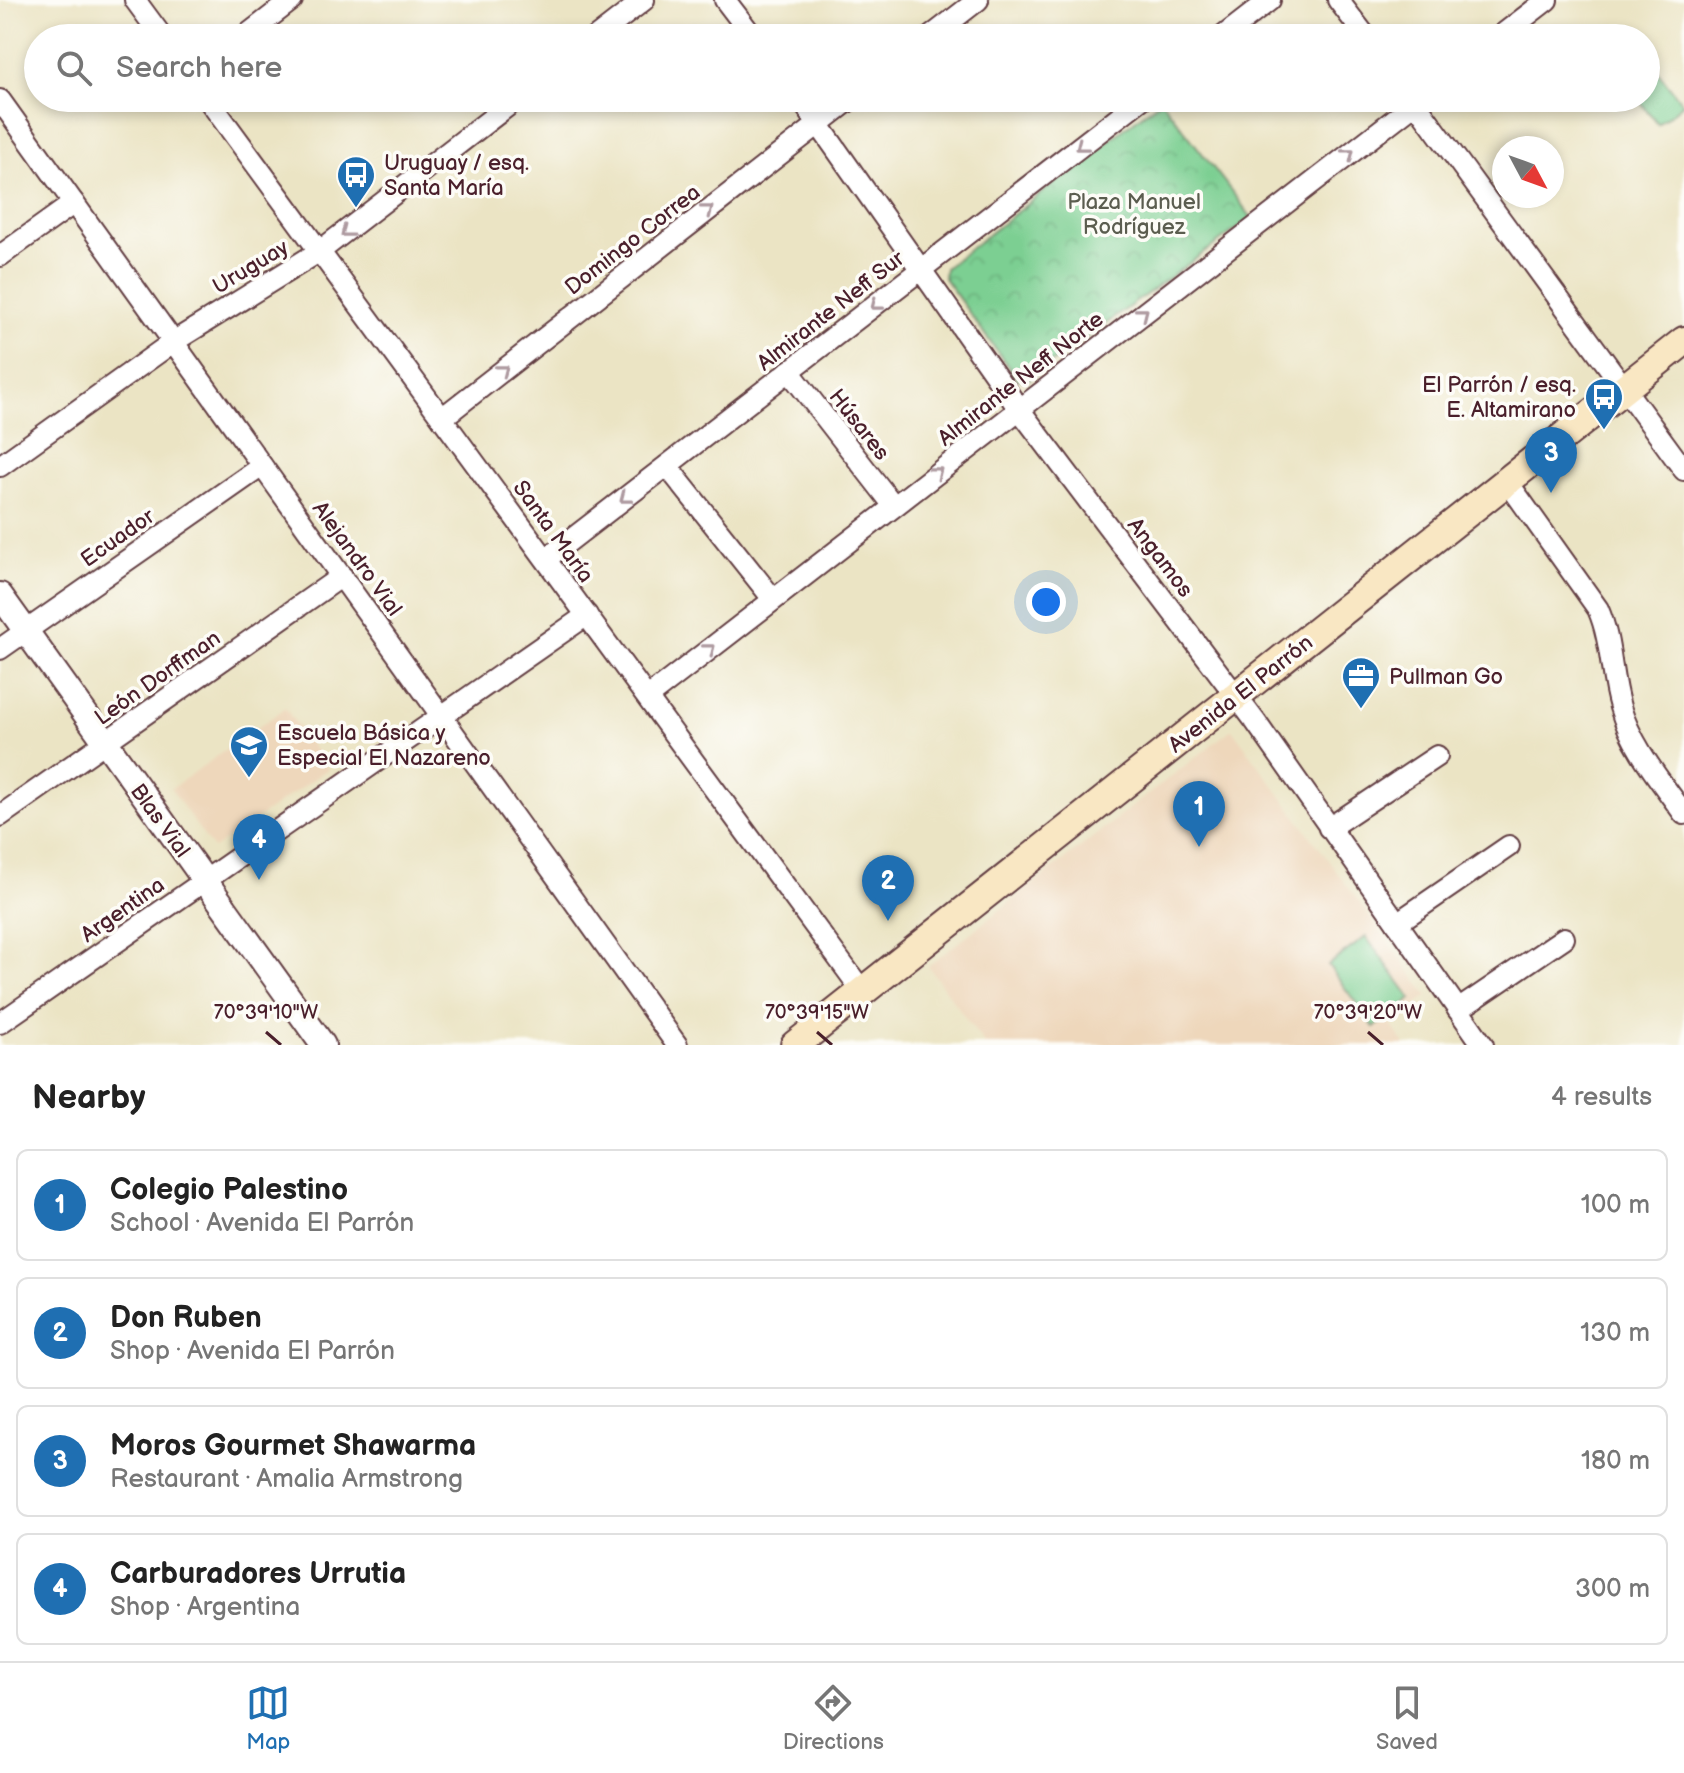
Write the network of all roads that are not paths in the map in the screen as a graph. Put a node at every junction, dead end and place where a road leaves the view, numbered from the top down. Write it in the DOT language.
graph roads {
  1 [pos="135,0"];
  2 [pos="292,0"];
  3 [pos="644,0"];
  4 [pos="725,0"];
  5 [pos="978,0"];
  6 [pos="1270,0"];
  7 [pos="1338,0"];
  8 [pos="1547,0"];
  9 [pos="153,24"];
  10 [pos="261,24"];
  11 [pos="613,24"];
  12 [pos="743,24"];
  13 [pos="947,24"];
  14 [pos="1239,24"];
  15 [pos="1356,24"];
  16 [pos="1516,24"];
  17 [pos="0,100"];
  18 [pos="217,112"];
  19 [pos="500,112"];
  20 [pos="811,112"];
  21 [pos="834,112"];
  22 [pos="1125,112"];
  23 [pos="1401,112"];
  24 [pos="1425,112"];
  25 [pos="820,123"];
  26 [pos="74,203"];
  27 [pos="320,251"];
  28 [pos="0,256"];
  29 [pos="921,269"];
  30 [pos="1684,341"];
  31 [pos="173,342"];
  32 [pos="789,371"];
  33 [pos="1625,387"];
  34 [pos="1019,409"];
  35 [pos="442,418"];
  36 [pos="0,466"];
  37 [pos="262,466"];
  38 [pos="667,466"];
  39 [pos="1684,470"];
  40 [pos="1507,481"];
  41 [pos="894,506"];
  42 [pos="546,559"];
  43 [pos="342,576"];
  44 [pos="0,595"];
  45 [pos="773,599"];
  46 [pos="587,615"];
  47 [pos="26,631"];
  48 [pos="0,649"];
  49 [pos="1236,696"];
  50 [pos="648,697"];
  51 [pos="442,716"];
  52 [pos="106,743"];
  53 [pos="1437,756"];
  54 [pos="1684,814"];
  55 [pos="0,816"];
  56 [pos="1329,828"];
  57 [pos="1509,846"];
  58 [pos="205,881"];
  59 [pos="1397,923"];
  60 [pos="1564,938"];
  61 [pos="863,992"];
  62 [pos="1458,1010"];
  63 [pos="0,1023"];
  64 [pos="323,1045"];
  65 [pos="677,1045"];
  66 [pos="795,1045"];
  67 [pos="1483,1045"];
  1 -- 9 [label="street"];
  2 -- 10 [label="street"];
  3 -- 11 [label="street"];
  4 -- 12 [label="street"];
  5 -- 13 [label="street"];
  6 -- 14 [label="street"];
  7 -- 15 [label="street"];
  8 -- 16 [label="street"];
  17 -- 26 [label="street, Alejandro Vial"];
  18 -- 27 [label="street, Santa María"];
  19 -- 27 [label="street, Uruguay, one-way"];
  20 -- 25 [label="street, Angamos"];
  21 -- 25 [label="street, Domingo Correa"];
  22 -- 29 [label="street, Almirante Neff Sur, one-way"];
  34 -- 23 [label="street, Almirante Neff Norte, one-way"];
  24 -- 33 [label="street"];
  25 -- 29 [label="street, Angamos"];
  35 -- 25 [label="street, Domingo Correa, one-way"];
  26 -- 28 [label="street"];
  26 -- 31 [label="street, Alejandro Vial"];
  27 -- 31 [label="street, Uruguay"];
  27 -- 35 [label="street, Santa María"];
  29 -- 32 [label="street, Almirante Neff Sur, one-way"];
  29 -- 34 [label="street, Angamos"];
  30 -- 33 [label="main road, Avenida El Parrón"];
  31 -- 36 [label="street, Uruguay"];
  31 -- 37 [label="street, Alejandro Vial"];
  32 -- 38 [label="street, Almirante Neff Sur"];
  32 -- 41 [label="street, Húsares"];
  33 -- 39 [label="street"];
  33 -- 40 [label="main road, Avenida El Parrón"];
  41 -- 34 [label="street, Almirante Neff Norte, one-way"];
  34 -- 49 [label="street, Angamos"];
  35 -- 42 [label="street, Santa María"];
  37 -- 43 [label="street, Alejandro Vial"];
  37 -- 47 [label="street, Ecuador"];
  38 -- 42 [label="street, Almirante Neff Sur, one-way"];
  38 -- 45 [label="street"];
  40 -- 49 [label="main road, Avenida El Parrón"];
  40 -- 54 [label="street"];
  41 -- 45 [label="street, Almirante Neff Norte"];
  42 -- 46 [label="street, Santa María"];
  43 -- 51 [label="street, Alejandro Vial"];
  43 -- 52 [label="street, León Dorffman"];
  44 -- 47 [label="street, Blas Vial"];
  50 -- 45 [label="street, Almirante Neff Norte, one-way"];
  46 -- 50 [label="street, Santa María"];
  46 -- 51 [label="street, Argentina"];
  47 -- 48 [label="street, Ecuador"];
  47 -- 52 [label="street, Blas Vial"];
  49 -- 56 [label="street, Angamos"];
  49 -- 61 [label="main road, Avenida El Parrón"];
  50 -- 61 [label="street, Santa María"];
  51 -- 58 [label="street, Argentina"];
  51 -- 65 [label="street, Alejandro Vial"];
  52 -- 55 [label="street, León Dorffman"];
  52 -- 58 [label="street, Blas Vial"];
  53 -- 56 [label="street"];
  56 -- 59 [label="street, Angamos"];
  57 -- 59 [label="street"];
  58 -- 63 [label="street, Argentina"];
  58 -- 64 [label="street, Blas Vial"];
  59 -- 62 [label="street, Angamos"];
  60 -- 62 [label="street"];
  61 -- 66 [label="main road, Avenida El Parrón"];
  62 -- 67 [label="street, Angamos"];
}
